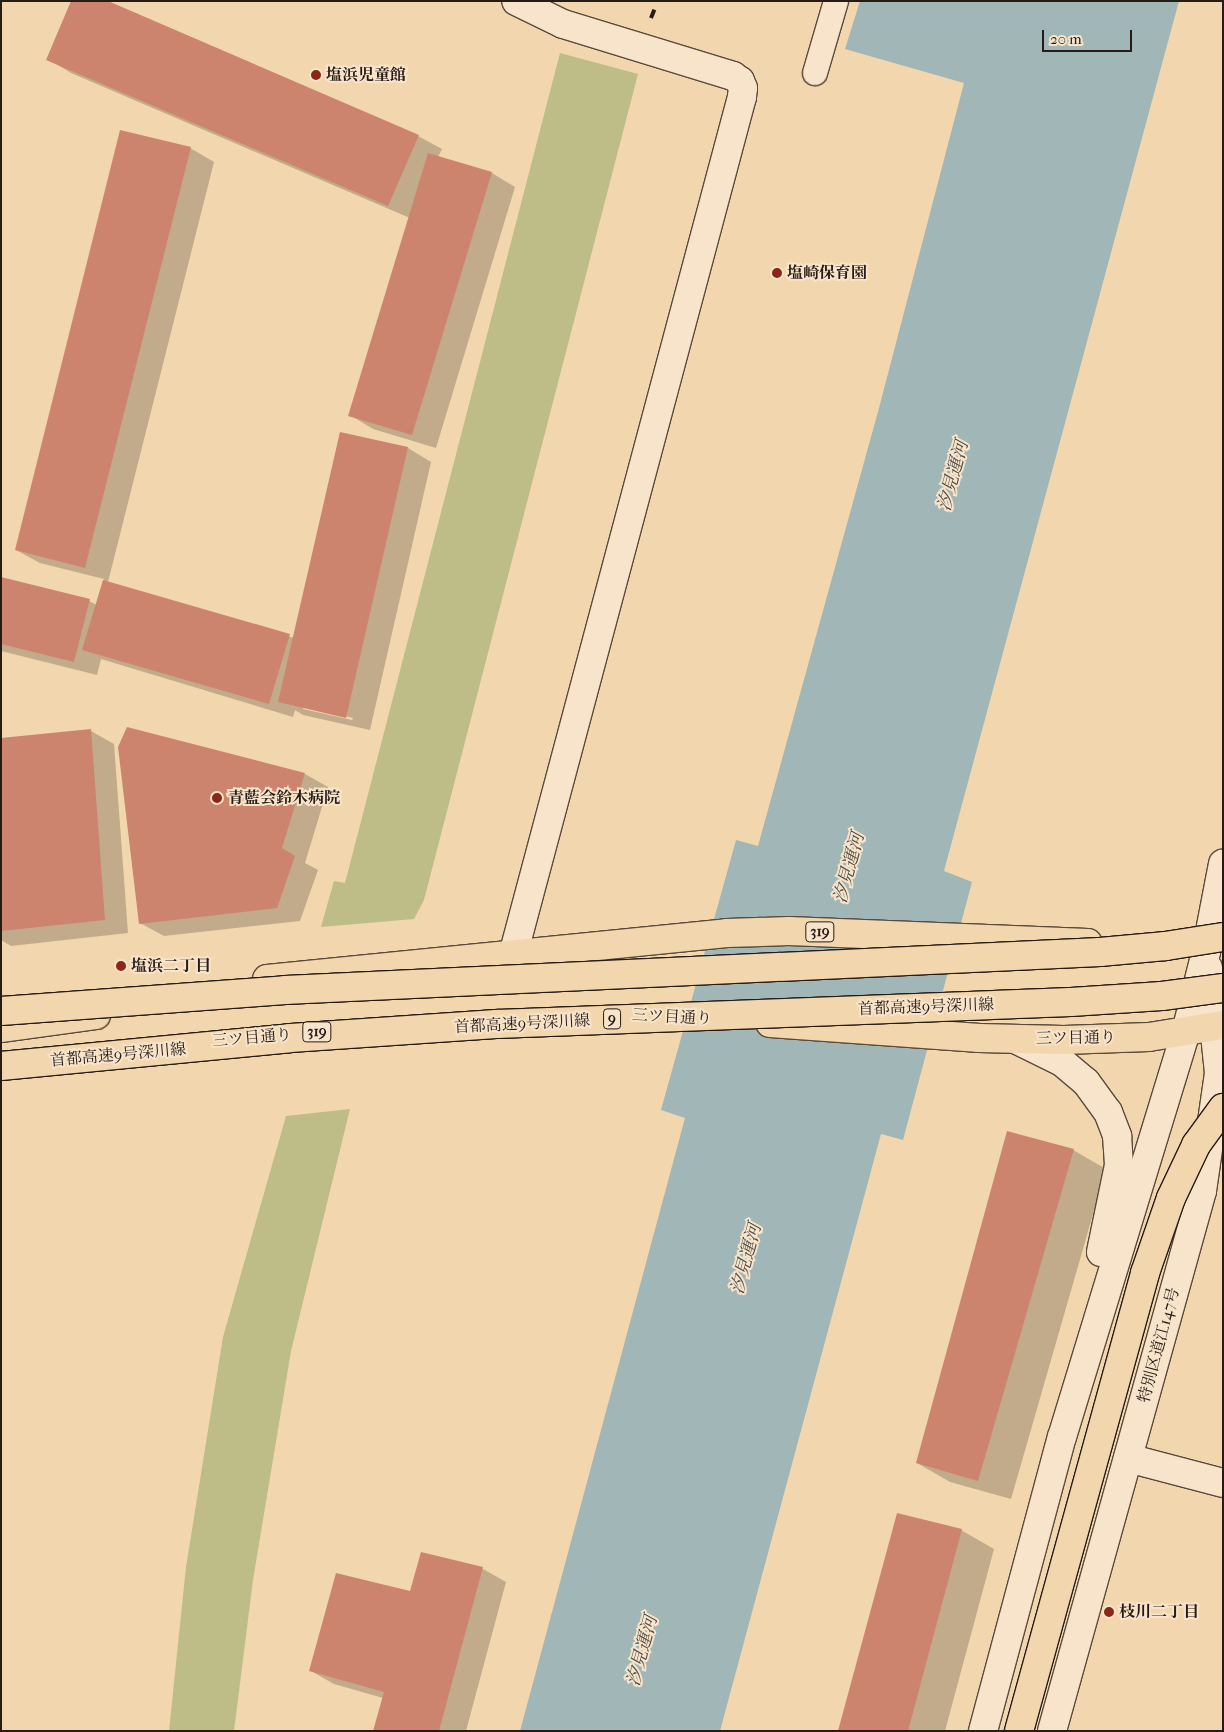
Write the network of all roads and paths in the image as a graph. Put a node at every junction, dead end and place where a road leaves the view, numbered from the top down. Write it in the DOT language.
graph roads {
  1 [pos="836,1"];
  2 [pos="519,2"];
  3 [pos="815,73"];
  4 [pos="1223,864"];
  5 [pos="1217,946"];
  6 [pos="513,955"];
  7 [pos="1223,988"];
  8 [pos="285,990"];
  9 [pos="1,1005"];
  10 [pos="1,1011"];
  11 [pos="1219,1026"];
  12 [pos="1,1028"];
  13 [pos="1186,1032"];
  14 [pos="1015,1039"];
  15 [pos="1,1066"];
  16 [pos="1223,1108"];
  17 [pos="1062,1437"];
  18 [pos="1128,1458"];
  19 [pos="1223,1483"];
  20 [pos="983,1731"];
  21 [pos="1019,1731"];
  22 [pos="1052,1731"];
  1 -- 3 [label="street"];
  2 -- 6 [label="street"];
  4 -- 5 [label="street, 特別区道江147号"];
  5 -- 6 [label="main road, 319"];
  5 -- 8 [label="main road, bridge"];
  5 -- 11 [label="street, 特別区道江147号"];
  5 -- 13 [label="street, 特別区道江147号"];
  6 -- 9 [label="main road, 319"];
  7 -- 15 [label="main road, 首都高速9号深川線 / 9, bridge"];
  8 -- 10 [label="main road, bridge"];
  8 -- 12 [label="main road, bridge"];
  11 -- 13 [label="main road, 三ツ目通り / 319"];
  11 -- 18 [label="street, 特別区道江147号"];
  13 -- 14 [label="main road, 三ツ目通り / 319"];
  13 -- 17 [label="street, 特別区道江147号"];
  14 -- 15 [label="main road, 三ツ目通り / 319, bridge"];
  14 -- 17 [label="street, 特別区道江147号"];
  16 -- 21 [label="main road, bridge"];
  17 -- 20 [label="street, 特別区道江147号"];
  18 -- 19 [label="street"];
  18 -- 22 [label="street, 特別区道江147号"];
}
